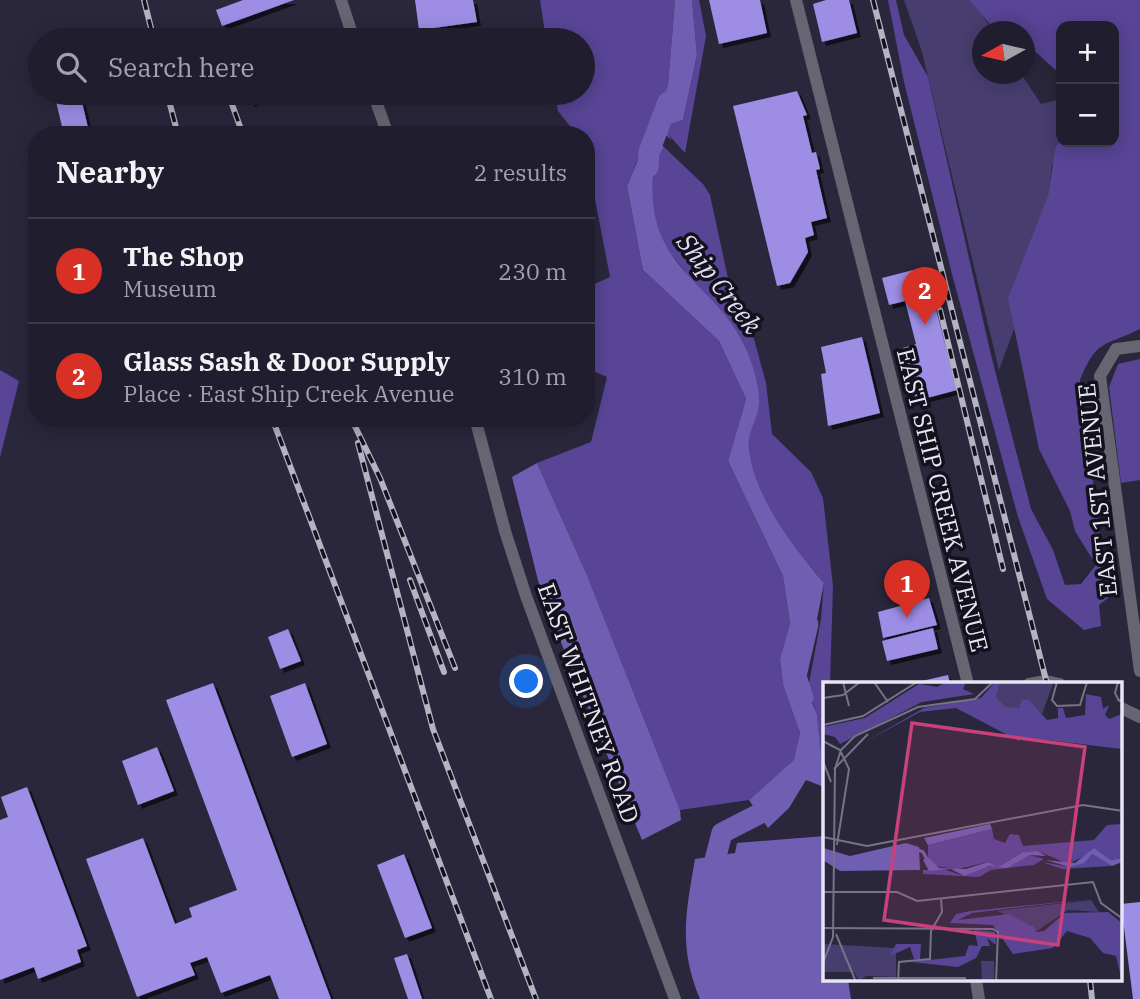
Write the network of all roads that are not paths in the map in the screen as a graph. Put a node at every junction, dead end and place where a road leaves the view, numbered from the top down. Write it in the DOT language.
graph roads {
  1 [pos="341,0"];
  2 [pos="796,0"];
  3 [pos="350,28"];
  4 [pos="377,105"];
  5 [pos="385,126"];
  6 [pos="1140,346"];
  7 [pos="477,427"];
  8 [pos="1140,671"];
  9 [pos="967,682"];
  10 [pos="1122,708"];
  11 [pos="1140,717"];
  12 [pos="676,999"];
  1 -- 3 [label="street"];
  2 -- 9 [label="street, EAST SHIP CREEK AVENUE"];
  4 -- 5 [label="street"];
  6 -- 8 [label="street, EAST 1ST AVENUE"];
  7 -- 12 [label="street, EAST WHITNEY ROAD"];
  10 -- 11 [label="street"];
}
